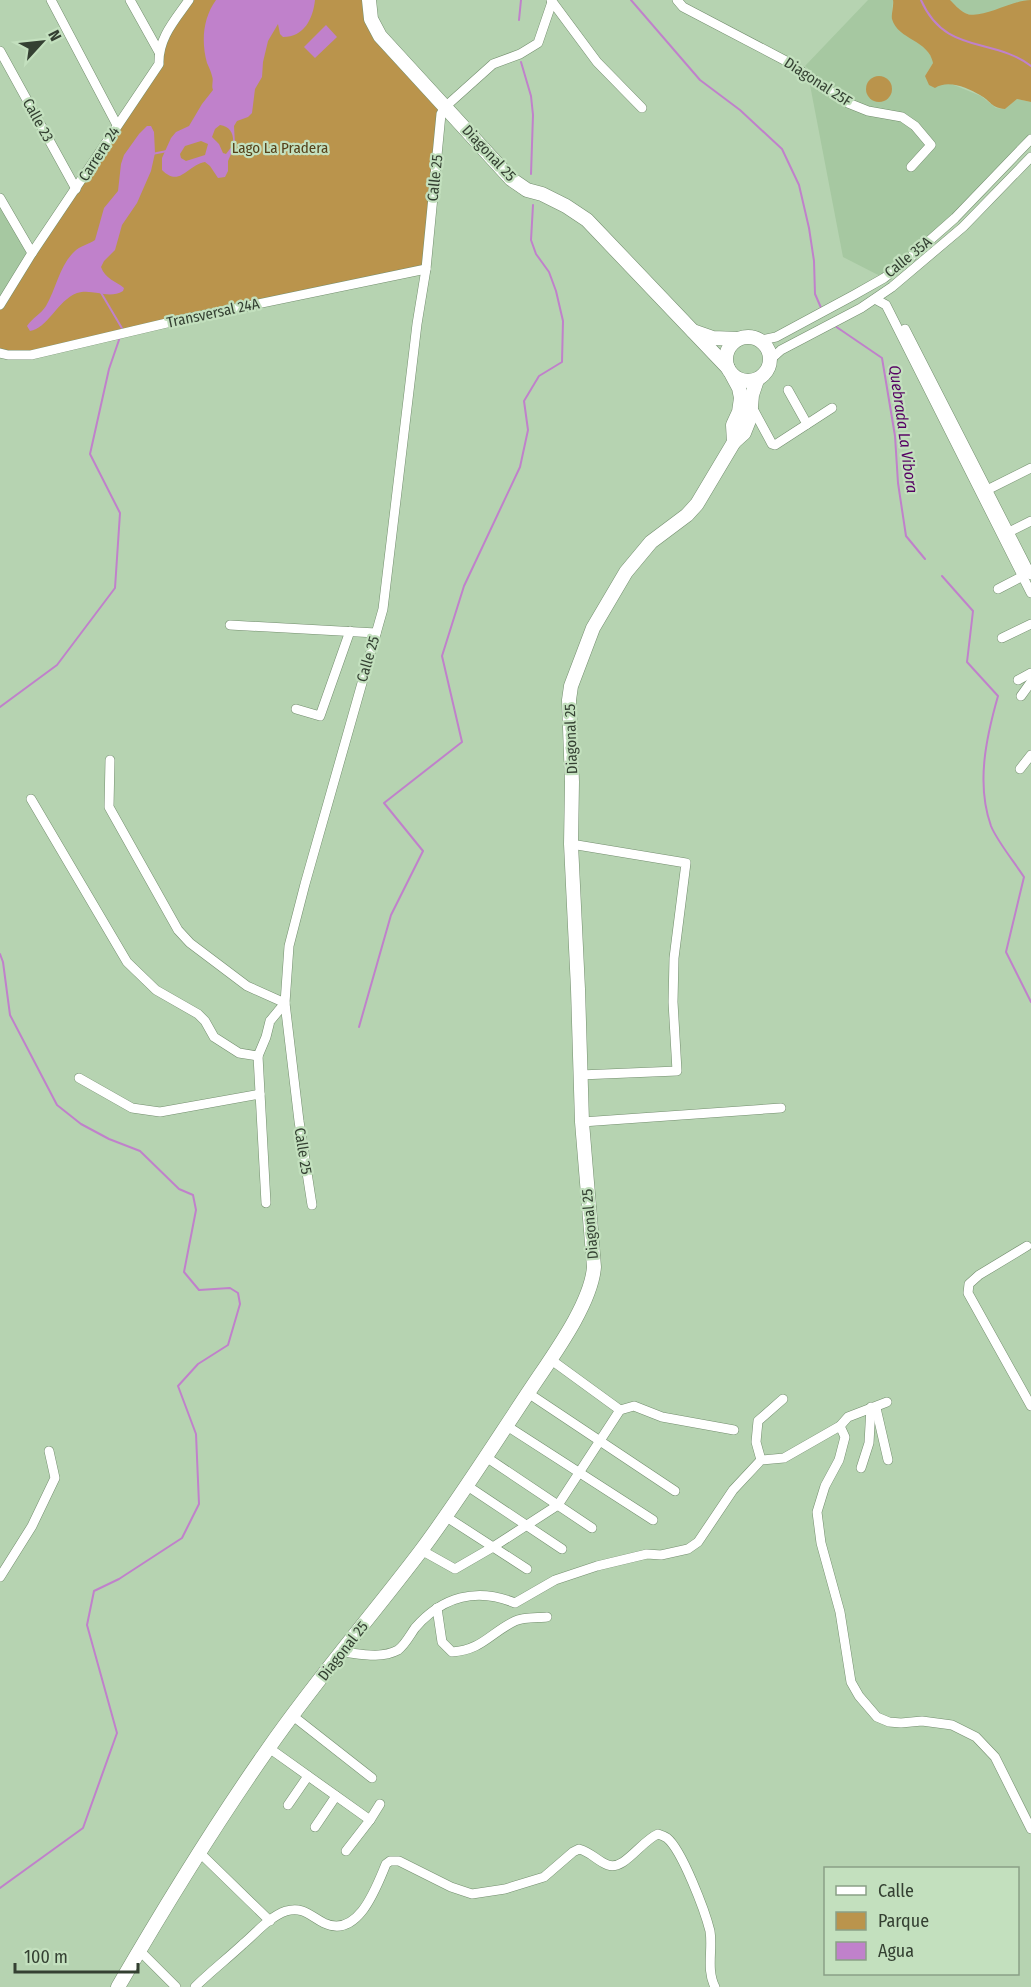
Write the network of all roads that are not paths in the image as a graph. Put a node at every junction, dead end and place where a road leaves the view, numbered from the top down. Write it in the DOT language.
graph roads {
  1 [pos="51,0"];
  2 [pos="130,0"];
  3 [pos="189,0"];
  4 [pos="369,0"];
  5 [pos="677,0"];
  6 [pos="551,1"];
  7 [pos="0,51"];
  8 [pos="159,52"];
  9 [pos="446,107"];
  10 [pos="642,108"];
  11 [pos="117,125"];
  12 [pos="1029,145"];
  13 [pos="1031,157"];
  14 [pos="911,167"];
  15 [pos="76,189"];
  16 [pos="0,198"];
  17 [pos="32,253"];
  18 [pos="426,269"];
  19 [pos="892,287"];
  20 [pos="875,299"];
  21 [pos="0,305"];
  22 [pos="690,330"];
  23 [pos="738,339"];
  24 [pos="761,340"];
  25 [pos="0,353"];
  26 [pos="776,354"];
  27 [pos="730,371"];
  28 [pos="757,380"];
  29 [pos="739,388"];
  30 [pos="788,390"];
  31 [pos="751,405"];
  32 [pos="832,408"];
  33 [pos="807,424"];
  34 [pos="734,442"];
  35 [pos="1031,468"];
  36 [pos="984,491"];
  37 [pos="1031,521"];
  38 [pos="1009,532"];
  39 [pos="1029,574"];
  40 [pos="998,589"];
  41 [pos="1031,593"];
  42 [pos="1031,624"];
  43 [pos="230,625"];
  44 [pos="350,631"];
  45 [pos="376,633"];
  46 [pos="1002,638"];
  47 [pos="1031,673"];
  48 [pos="1018,680"];
  49 [pos="1031,682"];
  50 [pos="1021,696"];
  51 [pos="296,709"];
  52 [pos="1031,755"];
  53 [pos="110,760"];
  54 [pos="1020,769"];
  55 [pos="31,800"];
  56 [pos="571,844"];
  57 [pos="285,1004"];
  58 [pos="258,1056"];
  59 [pos="580,1075"];
  60 [pos="79,1077"];
  61 [pos="260,1094"];
  62 [pos="781,1108"];
  63 [pos="582,1122"];
  64 [pos="266,1203"];
  65 [pos="312,1205"];
  66 [pos="1027,1246"];
  67 [pos="550,1359"];
  68 [pos="528,1393"];
  69 [pos="783,1399"];
  70 [pos="886,1402"];
  71 [pos="1031,1406"];
  72 [pos="873,1407"];
  73 [pos="620,1410"];
  74 [pos="507,1426"];
  75 [pos="840,1426"];
  76 [pos="734,1430"];
  77 [pos="599,1442"];
  78 [pos="49,1451"];
  79 [pos="486,1457"];
  80 [pos="761,1460"];
  81 [pos="888,1460"];
  82 [pos="861,1468"];
  83 [pos="579,1473"];
  84 [pos="466,1485"];
  85 [pos="675,1491"];
  86 [pos="558,1505"];
  87 [pos="445,1516"];
  88 [pos="653,1520"];
  89 [pos="526,1525"];
  90 [pos="592,1528"];
  91 [pos="493,1547"];
  92 [pos="562,1549"];
  93 [pos="422,1550"];
  94 [pos="527,1569"];
  95 [pos="0,1577"];
  96 [pos="515,1603"];
  97 [pos="437,1608"];
  98 [pos="547,1617"];
  99 [pos="516,1620"];
  100 [pos="343,1652"];
  101 [pos="293,1716"];
  102 [pos="269,1748"];
  103 [pos="308,1776"];
  104 [pos="372,1778"];
  105 [pos="336,1796"];
  106 [pos="380,1804"];
  107 [pos="288,1805"];
  108 [pos="370,1820"];
  109 [pos="315,1827"];
  110 [pos="1031,1829"];
  111 [pos="346,1851"];
  112 [pos="200,1853"];
  113 [pos="270,1921"];
  114 [pos="140,1951"];
  115 [pos="118,1987"];
  116 [pos="176,1987"];
  117 [pos="195,1987"];
  118 [pos="715,1987"];
  1 -- 11 [label="street"];
  2 -- 8 [label="street"];
  3 -- 8 [label="street, Carrera 24"];
  4 -- 9 [label="street, Diagonal 25"];
  5 -- 14 [label="street, Diagonal 25F"];
  6 -- 9 [label="street"];
  6 -- 10 [label="street"];
  7 -- 15 [label="street, Calle 23"];
  8 -- 11 [label="street, Carrera 24"];
  9 -- 18 [label="street, Calle 25"];
  9 -- 22 [label="street, Diagonal 25"];
  11 -- 15 [label="street, Carrera 24"];
  12 -- 24 [label="street, Calle 35A"];
  13 -- 19 [label="street, Calle 35A"];
  15 -- 17 [label="street, Carrera 24"];
  16 -- 17 [label="street"];
  17 -- 21 [label="street, Carrera 24"];
  18 -- 25 [label="street, Transversal 24A"];
  18 -- 45 [label="street, Calle 25"];
  19 -- 20 [label="street, Calle 35A"];
  19 -- 36 [label="street"];
  20 -- 26 [label="street, Calle 35A"];
  20 -- 36 [label="street"];
  22 -- 23 [label="street"];
  22 -- 27 [label="street, Diagonal 25"];
  23 -- 24 [label="street"];
  23 -- 27 [label="street"];
  24 -- 26 [label="street"];
  26 -- 28 [label="street"];
  27 -- 28 [label="street"];
  27 -- 29 [label="street, Diagonal 25"];
  28 -- 31 [label="street, Diagonal 25"];
  29 -- 31 [label="street"];
  29 -- 34 [label="street, Diagonal 25"];
  30 -- 33 [label="street"];
  31 -- 33 [label="street"];
  31 -- 34 [label="street, Diagonal 25"];
  32 -- 33 [label="street"];
  34 -- 56 [label="street, Diagonal 25"];
  35 -- 36 [label="street"];
  36 -- 38 [label="street"];
  36 -- 39 [label="street"];
  37 -- 38 [label="street"];
  38 -- 39 [label="street"];
  39 -- 40 [label="street"];
  39 -- 41 [label="street"];
  42 -- 46 [label="street"];
  43 -- 44 [label="street"];
  44 -- 45 [label="street"];
  44 -- 51 [label="street"];
  45 -- 57 [label="street, Calle 25"];
  47 -- 48 [label="street"];
  49 -- 50 [label="street"];
  52 -- 54 [label="street"];
  53 -- 57 [label="street"];
  55 -- 58 [label="street"];
  56 -- 59 [label="street, Diagonal 25"];
  56 -- 59 [label="street"];
  57 -- 58 [label="street"];
  57 -- 65 [label="street, Calle 25"];
  58 -- 61 [label="street"];
  59 -- 63 [label="street, Diagonal 25"];
  60 -- 61 [label="street"];
  61 -- 64 [label="street"];
  62 -- 63 [label="street"];
  63 -- 67 [label="street, Diagonal 25"];
  66 -- 71 [label="street"];
  67 -- 68 [label="street, Diagonal 25"];
  67 -- 73 [label="street"];
  68 -- 74 [label="street, Diagonal 25"];
  68 -- 77 [label="street"];
  69 -- 80 [label="street"];
  70 -- 72 [label="street"];
  72 -- 75 [label="street"];
  72 -- 81 [label="street"];
  72 -- 82 [label="street"];
  73 -- 76 [label="street"];
  73 -- 77 [label="street"];
  74 -- 79 [label="street, Diagonal 25"];
  74 -- 83 [label="street"];
  75 -- 80 [label="street"];
  75 -- 110 [label="street"];
  77 -- 83 [label="street"];
  77 -- 85 [label="street"];
  78 -- 95 [label="street"];
  79 -- 84 [label="street, Diagonal 25"];
  79 -- 86 [label="street"];
  80 -- 96 [label="street"];
  83 -- 86 [label="street"];
  83 -- 88 [label="street"];
  84 -- 87 [label="street, Diagonal 25"];
  84 -- 89 [label="street"];
  86 -- 89 [label="street"];
  86 -- 90 [label="street"];
  87 -- 91 [label="street"];
  87 -- 93 [label="street, Diagonal 25"];
  89 -- 91 [label="street"];
  89 -- 92 [label="street"];
  91 -- 93 [label="street"];
  91 -- 94 [label="street"];
  93 -- 100 [label="street, Diagonal 25"];
  96 -- 97 [label="street"];
  96 -- 99 [label="street"];
  97 -- 99 [label="street"];
  97 -- 100 [label="street"];
  98 -- 99 [label="street"];
  100 -- 101 [label="street, Diagonal 25"];
  101 -- 102 [label="street, Diagonal 25"];
  101 -- 104 [label="street"];
  102 -- 103 [label="street"];
  102 -- 112 [label="street, Diagonal 25"];
  103 -- 105 [label="street"];
  103 -- 107 [label="street"];
  105 -- 108 [label="street"];
  105 -- 109 [label="street"];
  106 -- 108 [label="street"];
  108 -- 111 [label="street"];
  112 -- 113 [label="street"];
  112 -- 114 [label="street, Diagonal 25"];
  113 -- 117 [label="street"];
  113 -- 118 [label="street"];
  114 -- 115 [label="street, Diagonal 25"];
  114 -- 116 [label="street"];
}
